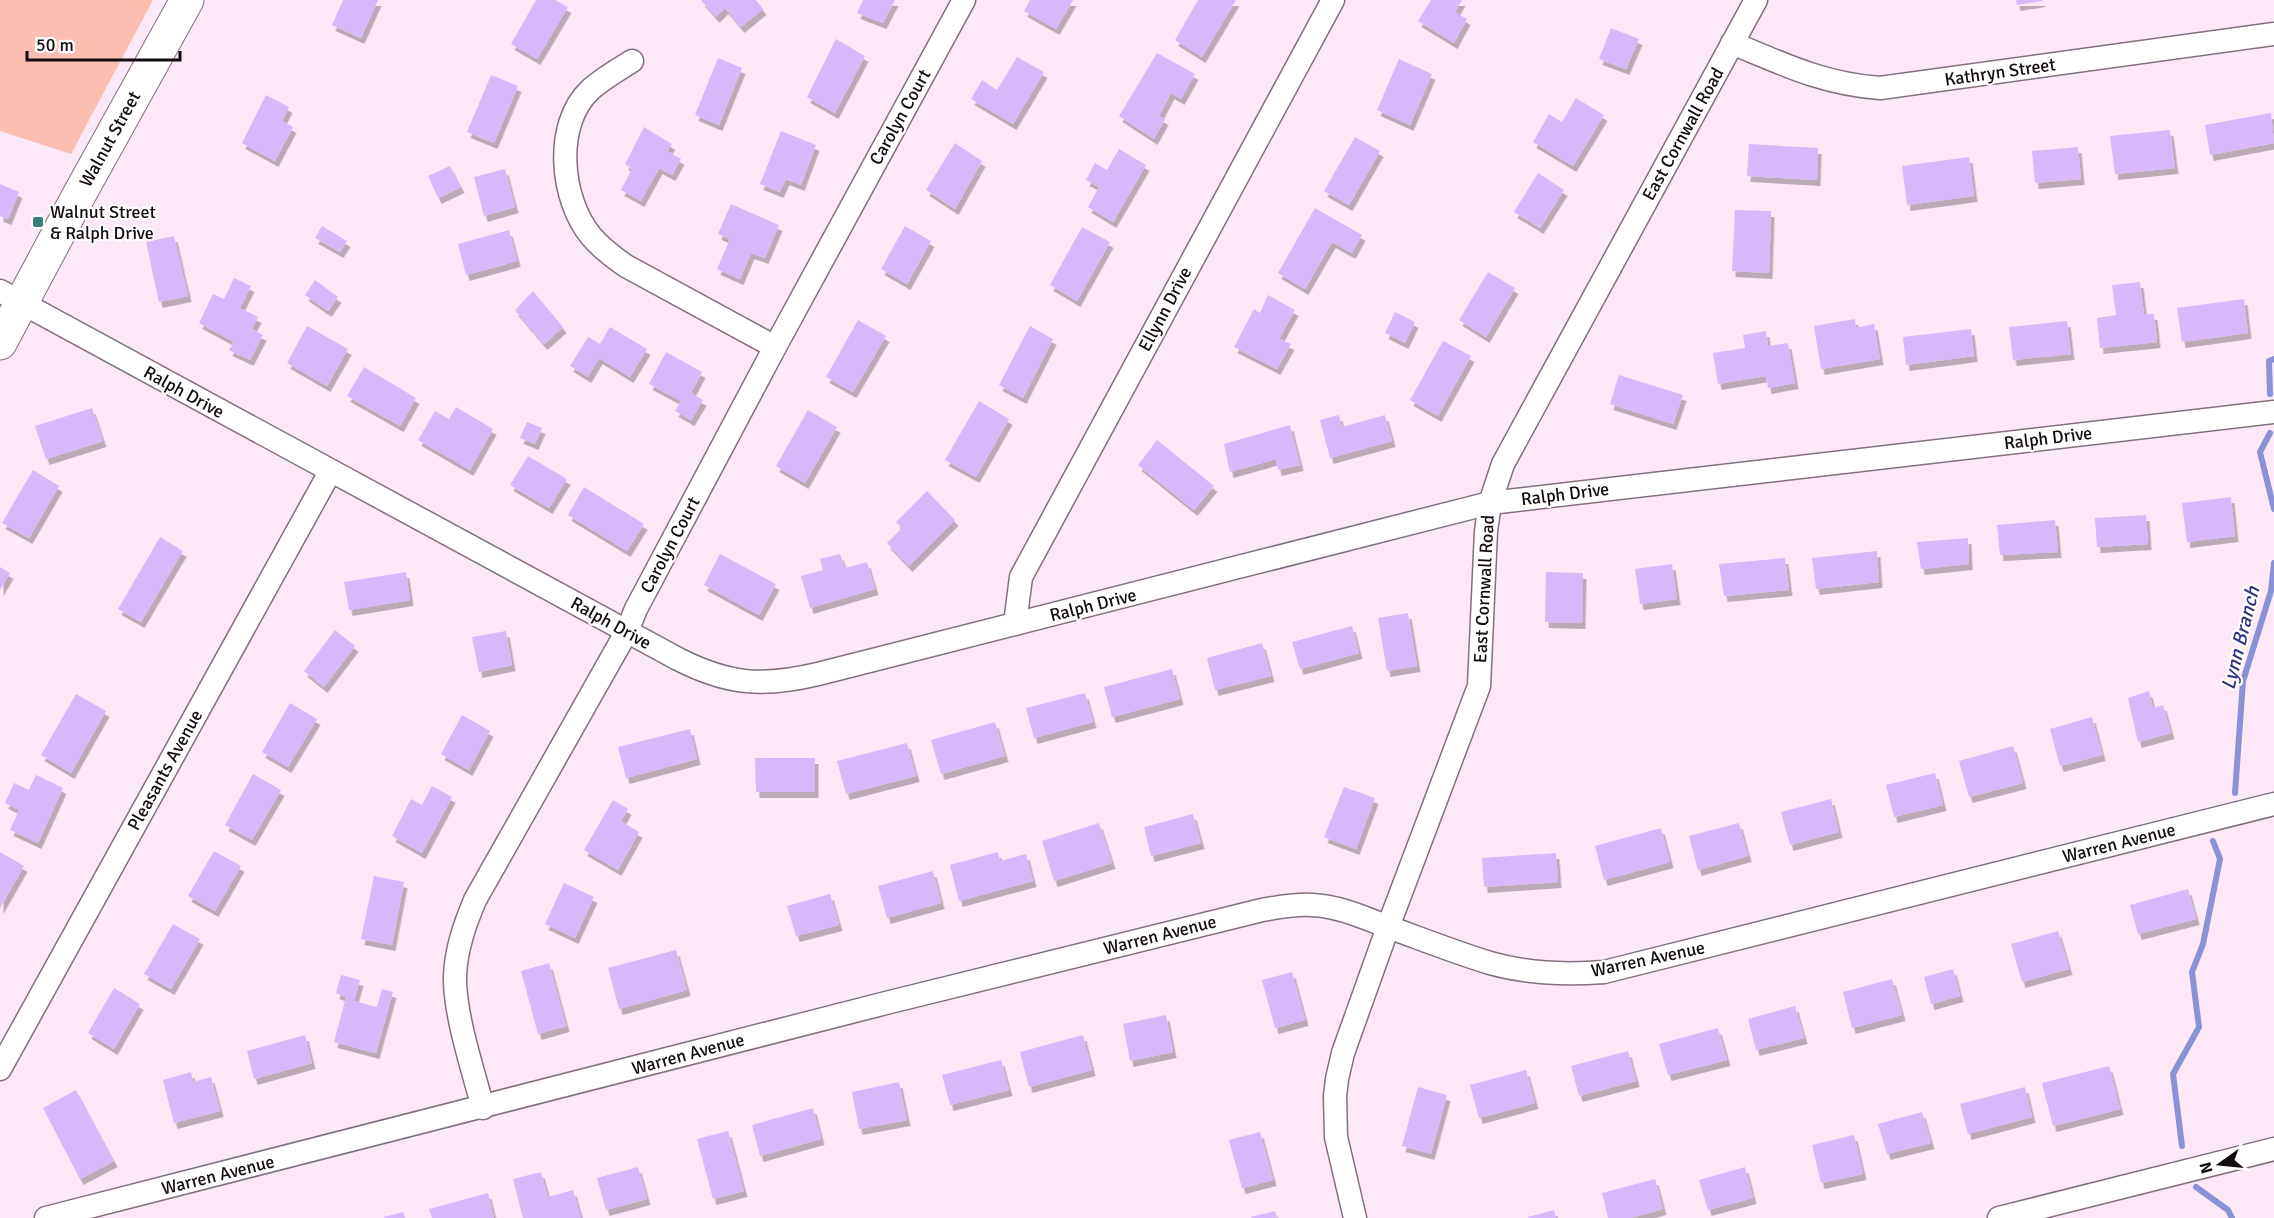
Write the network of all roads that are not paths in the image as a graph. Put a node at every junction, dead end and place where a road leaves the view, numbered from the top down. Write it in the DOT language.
graph roads {
  1 [pos="187,0"];
  2 [pos="964,0"];
  3 [pos="1333,0"];
  4 [pos="1756,0"];
  5 [pos="2274,34"];
  6 [pos="1732,43"];
  7 [pos="632,61"];
  8 [pos="11,297"];
  9 [pos="0,343"];
  10 [pos="775,347"];
  11 [pos="2274,412"];
  12 [pos="330,472"];
  13 [pos="1490,503"];
  14 [pos="1015,624"];
  15 [pos="627,631"];
  16 [pos="2274,804"];
  17 [pos="1388,927"];
  18 [pos="0,1069"];
  19 [pos="483,1107"];
  20 [pos="2274,1149"];
  21 [pos="46,1218"];
  22 [pos="1355,1218"];
  23 [pos="1999,1218"];
  1 -- 8 [label="main road, Walnut Street"];
  2 -- 10 [label="street, Carolyn Court"];
  3 -- 14 [label="street, Ellynn Drive"];
  4 -- 6 [label="street, East Cornwall Road"];
  5 -- 6 [label="street, Kathryn Street"];
  6 -- 13 [label="street, East Cornwall Road"];
  7 -- 10 [label="street"];
  8 -- 9 [label="main road, Walnut Street"];
  8 -- 12 [label="street, Ralph Drive"];
  10 -- 15 [label="street, Carolyn Court"];
  11 -- 13 [label="street, Ralph Drive"];
  12 -- 15 [label="street, Ralph Drive"];
  12 -- 18 [label="street, Pleasants Avenue"];
  13 -- 14 [label="street, Ralph Drive"];
  13 -- 17 [label="street, East Cornwall Road"];
  14 -- 15 [label="street, Ralph Drive"];
  15 -- 19 [label="street, Carolyn Court"];
  16 -- 17 [label="street, Warren Avenue"];
  17 -- 19 [label="street, Warren Avenue"];
  17 -- 22 [label="street, East Cornwall Road"];
  19 -- 21 [label="street, Warren Avenue"];
  20 -- 23 [label="street"];
}
